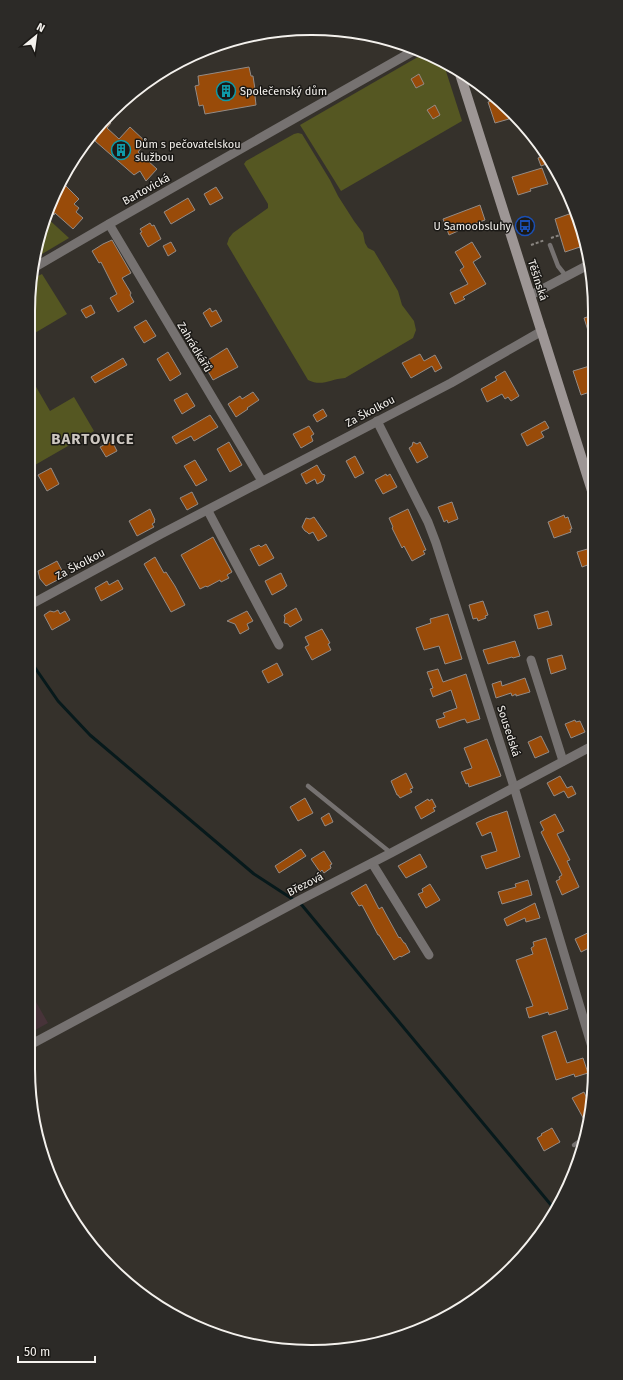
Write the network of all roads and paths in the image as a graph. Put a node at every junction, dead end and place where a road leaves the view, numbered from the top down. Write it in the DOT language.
graph roads {
  1 [pos="409,53"];
  2 [pos="462,80"];
  3 [pos="109,224"];
  4 [pos="550,245"];
  5 [pos="39,265"];
  6 [pos="585,267"];
  7 [pos="566,276"];
  8 [pos="531,295"];
  9 [pos="542,331"];
  10 [pos="377,421"];
  11 [pos="588,478"];
  12 [pos="262,482"];
  13 [pos="208,511"];
  14 [pos="35,602"];
  15 [pos="279,645"];
  16 [pos="531,660"];
  17 [pos="588,748"];
  18 [pos="563,761"];
  19 [pos="308,786"];
  20 [pos="514,787"];
  21 [pos="391,853"];
  22 [pos="372,863"];
  23 [pos="429,955"];
  24 [pos="588,1034"];
  25 [pos="35,1042"];
  26 [pos="578,1142"];
  27 [pos="574,1145"];
  1 -- 3 [label="street, Bartovická"];
  2 -- 8 [label="main road, Těšínská"];
  3 -- 5 [label="street, Bartovická"];
  3 -- 12 [label="street, Zahrádkářů"];
  4 -- 7 [label="lane"];
  6 -- 7 [label="street"];
  7 -- 8 [label="street"];
  8 -- 9 [label="main road, Těšínská"];
  9 -- 10 [label="street, Za Školkou"];
  9 -- 11 [label="main road, Těšínská"];
  10 -- 12 [label="street, Za Školkou"];
  10 -- 20 [label="street, Sousedská"];
  12 -- 13 [label="street, Za Školkou"];
  13 -- 14 [label="street, Za Školkou"];
  13 -- 15 [label="street"];
  16 -- 18 [label="street"];
  17 -- 18 [label="street, Březová"];
  18 -- 20 [label="street, Březová"];
  19 -- 21 [label="lane"];
  20 -- 21 [label="street, Březová"];
  20 -- 24 [label="street, Sousedská"];
  21 -- 22 [label="street, Březová"];
  22 -- 23 [label="street"];
  22 -- 25 [label="street, Březová"];
  26 -- 27 [label="lane"];
}
